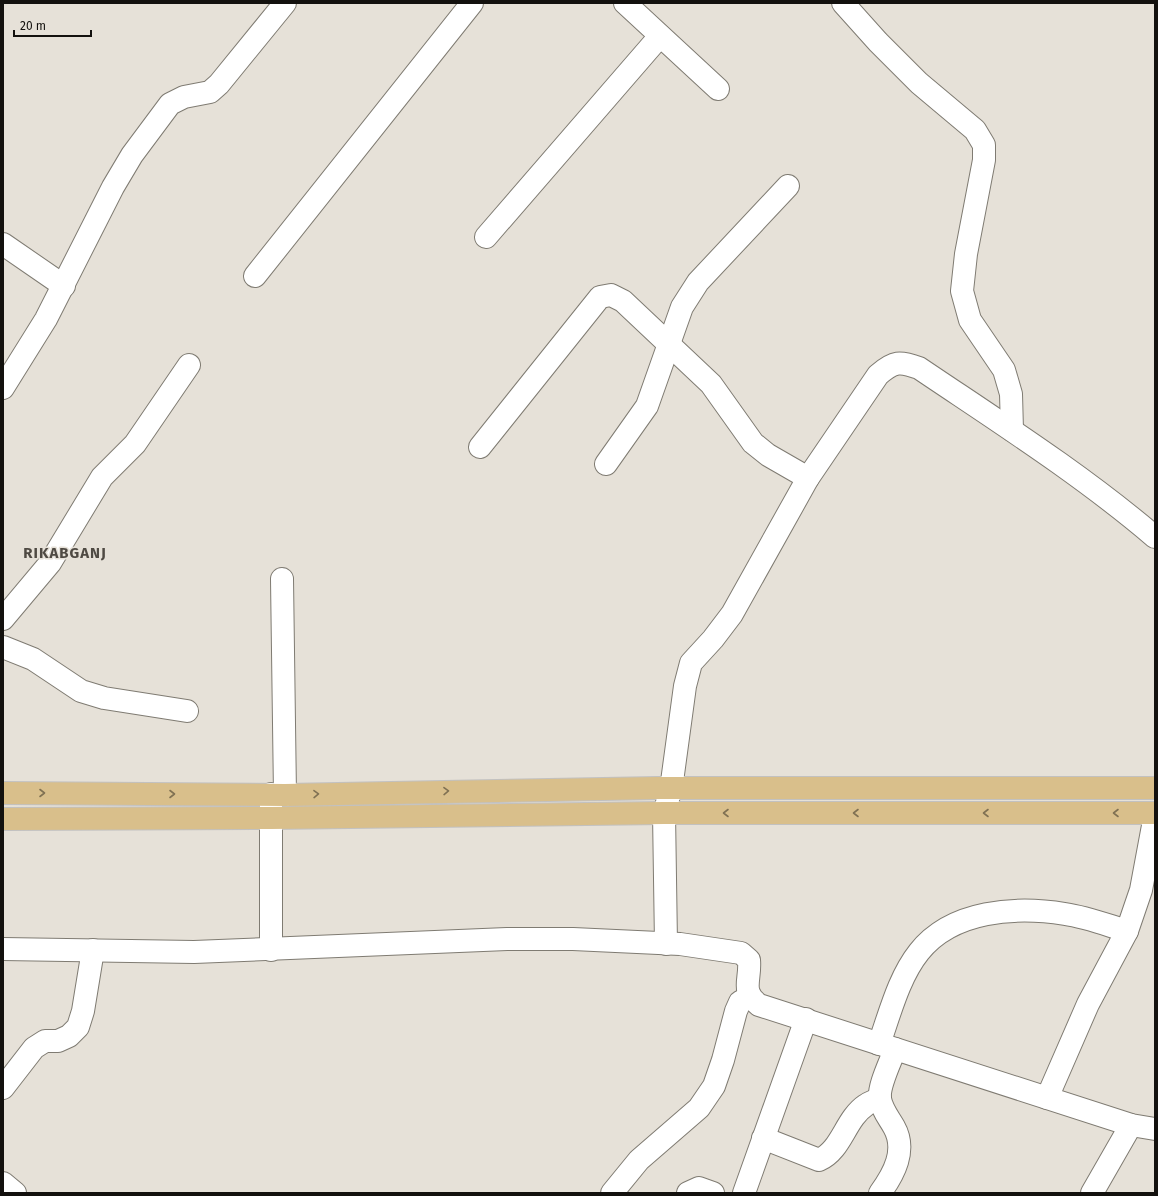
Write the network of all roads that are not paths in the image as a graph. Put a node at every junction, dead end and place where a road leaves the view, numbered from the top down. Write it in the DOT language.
graph roads {
  1 [pos="285,3"];
  2 [pos="472,3"];
  3 [pos="624,3"];
  4 [pos="843,3"];
  5 [pos="660,36"];
  6 [pos="718,89"];
  7 [pos="788,186"];
  8 [pos="486,237"];
  9 [pos="3,244"];
  10 [pos="255,276"];
  11 [pos="64,286"];
  12 [pos="669,345"];
  13 [pos="189,366"];
  14 [pos="3,388"];
  15 [pos="1012,430"];
  16 [pos="480,447"];
  17 [pos="606,464"];
  18 [pos="808,478"];
  19 [pos="1155,537"];
  20 [pos="282,579"];
  21 [pos="3,619"];
  22 [pos="3,647"];
  23 [pos="187,711"];
  24 [pos="1155,788"];
  25 [pos="671,789"];
  26 [pos="3,793"];
  27 [pos="278,795"];
  28 [pos="664,812"];
  29 [pos="1155,814"];
  30 [pos="271,818"];
  31 [pos="3,819"];
  32 [pos="1127,931"];
  33 [pos="666,944"];
  34 [pos="3,949"];
  35 [pos="93,950"];
  36 [pos="272,950"];
  37 [pos="749,997"];
  38 [pos="806,1020"];
  39 [pos="887,1046"];
  40 [pos="3,1088"];
  41 [pos="880,1098"];
  42 [pos="1047,1098"];
  43 [pos="1131,1125"];
  44 [pos="1155,1129"];
  45 [pos="763,1138"];
  46 [pos="3,1183"];
  47 [pos="15,1193"];
  48 [pos="612,1193"];
  49 [pos="688,1193"];
  50 [pos="713,1193"];
  51 [pos="744,1193"];
  52 [pos="880,1193"];
  53 [pos="1092,1193"];
  1 -- 11 [label="street"];
  2 -- 10 [label="street"];
  3 -- 5 [label="street"];
  4 -- 15 [label="street"];
  5 -- 6 [label="street"];
  5 -- 8 [label="street"];
  7 -- 12 [label="street"];
  9 -- 11 [label="street"];
  11 -- 14 [label="street"];
  12 -- 16 [label="street"];
  12 -- 17 [label="street"];
  12 -- 18 [label="street"];
  13 -- 21 [label="street"];
  15 -- 18 [label="street"];
  15 -- 19 [label="street"];
  18 -- 25 [label="street"];
  20 -- 27 [label="street"];
  22 -- 23 [label="street"];
  24 -- 25 [label="main road"];
  27 -- 25 [label="main road, one-way"];
  25 -- 28 [label="street"];
  26 -- 27 [label="main road, one-way"];
  27 -- 30 [label="street"];
  29 -- 28 [label="main road, one-way"];
  28 -- 30 [label="main road"];
  28 -- 33 [label="street"];
  29 -- 32 [label="street"];
  30 -- 31 [label="main road"];
  30 -- 36 [label="street"];
  32 -- 39 [label="street"];
  32 -- 42 [label="street"];
  33 -- 36 [label="street"];
  33 -- 37 [label="street"];
  34 -- 35 [label="street"];
  35 -- 36 [label="street"];
  35 -- 40 [label="street"];
  37 -- 38 [label="street"];
  37 -- 48 [label="street"];
  38 -- 39 [label="street"];
  38 -- 45 [label="street"];
  39 -- 41 [label="street"];
  39 -- 42 [label="street"];
  41 -- 45 [label="street"];
  41 -- 52 [label="street"];
  42 -- 43 [label="street"];
  43 -- 44 [label="street"];
  43 -- 53 [label="street"];
  45 -- 51 [label="street"];
  46 -- 47 [label="street"];
  49 -- 50 [label="street"];
}
